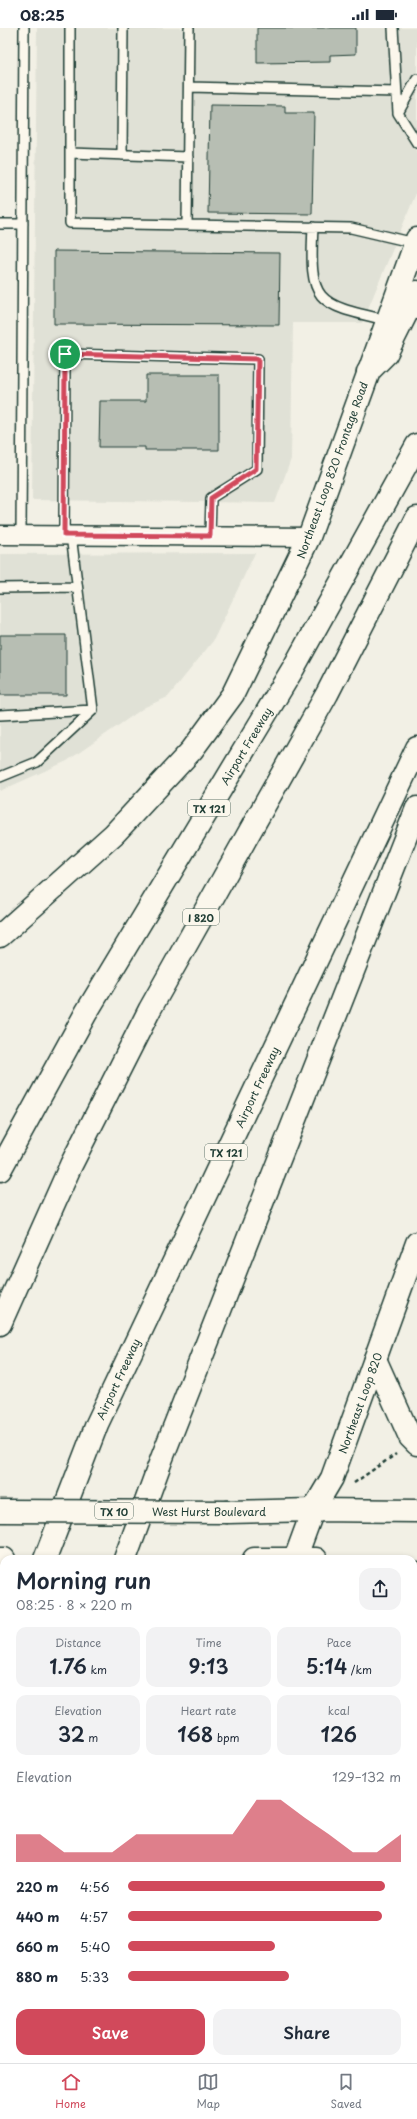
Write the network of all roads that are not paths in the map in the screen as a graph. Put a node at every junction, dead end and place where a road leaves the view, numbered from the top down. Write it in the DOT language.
graph roads {
  1 [pos="24,28"];
  2 [pos="70,28"];
  3 [pos="123,28"];
  4 [pos="189,28"];
  5 [pos="393,28"];
  6 [pos="417,79"];
  7 [pos="190,87"];
  8 [pos="397,92"];
  9 [pos="398,113"];
  10 [pos="417,143"];
  11 [pos="70,153"];
  12 [pos="122,155"];
  13 [pos="188,157"];
  14 [pos="0,224"];
  15 [pos="23,224"];
  16 [pos="187,225"];
  17 [pos="313,227"];
  18 [pos="416,241"];
  19 [pos="417,292"];
  20 [pos="386,320"];
  21 [pos="368,372"];
  22 [pos="417,445"];
  23 [pos="417,518"];
  24 [pos="0,535"];
  25 [pos="21,535"];
  26 [pos="68,535"];
  27 [pos="210,536"];
  28 [pos="309,537"];
  29 [pos="77,586"];
  30 [pos="0,588"];
  31 [pos="93,710"];
  32 [pos="0,715"];
  33 [pos="417,748"];
  34 [pos="0,777"];
  35 [pos="417,808"];
  36 [pos="0,936"];
  37 [pos="0,1170"];
  38 [pos="417,1243"];
  39 [pos="0,1324"];
  40 [pos="375,1359"];
  41 [pos="408,1448"];
  42 [pos="313,1510"];
  43 [pos="0,1511"];
  44 [pos="417,1511"];
  45 [pos="47,1555"];
  46 [pos="126,1555"];
  47 [pos="303,1555"];
  1 -- 15 [label="lane"];
  2 -- 11 [label="lane"];
  3 -- 12 [label="lane"];
  4 -- 7 [label="lane"];
  5 -- 8 [label="lane"];
  6 -- 9 [label="lane"];
  7 -- 8 [label="lane"];
  7 -- 13 [label="lane"];
  8 -- 9 [label="lane"];
  9 -- 10 [label="lane"];
  11 -- 12 [label="lane"];
  11 -- 16 [label="lane"];
  12 -- 13 [label="lane"];
  13 -- 16 [label="lane"];
  14 -- 15 [label="lane"];
  15 -- 25 [label="lane"];
  16 -- 17 [label="lane"];
  17 -- 18 [label="lane"];
  17 -- 20 [label="lane"];
  18 -- 20 [label="main road, Northeast Loop 820 Frontage Road"];
  19 -- 21 [label="main road"];
  20 -- 21 [label="main road, Northeast Loop 820 Frontage Road"];
  21 -- 28 [label="main road, Northeast Loop 820 Frontage Road"];
  22 -- 37 [label="main road, Airport Freeway / TX 121"];
  23 -- 39 [label="main road, I 820"];
  24 -- 25 [label="street"];
  25 -- 26 [label="street"];
  26 -- 27 [label="street"];
  26 -- 27 [label="lane"];
  26 -- 29 [label="lane"];
  27 -- 28 [label="street"];
  28 -- 36 [label="main road, Northeast Loop 820 Frontage Road"];
  29 -- 30 [label="lane"];
  29 -- 31 [label="lane"];
  31 -- 32 [label="lane"];
  31 -- 34 [label="lane"];
  33 -- 45 [label="main road, Airport Freeway / TX 121"];
  35 -- 46 [label="main road"];
  38 -- 40 [label="main road, Northeast Loop 820"];
  40 -- 41 [label="main road"];
  40 -- 42 [label="main road, Northeast Loop 820"];
  42 -- 43 [label="main road, West Hurst Boulevard / TX 10, bridge"];
  42 -- 44 [label="main road, West Hurst Boulevard / TX 10"];
  42 -- 47 [label="main road, Northeast Loop 820"];
}
